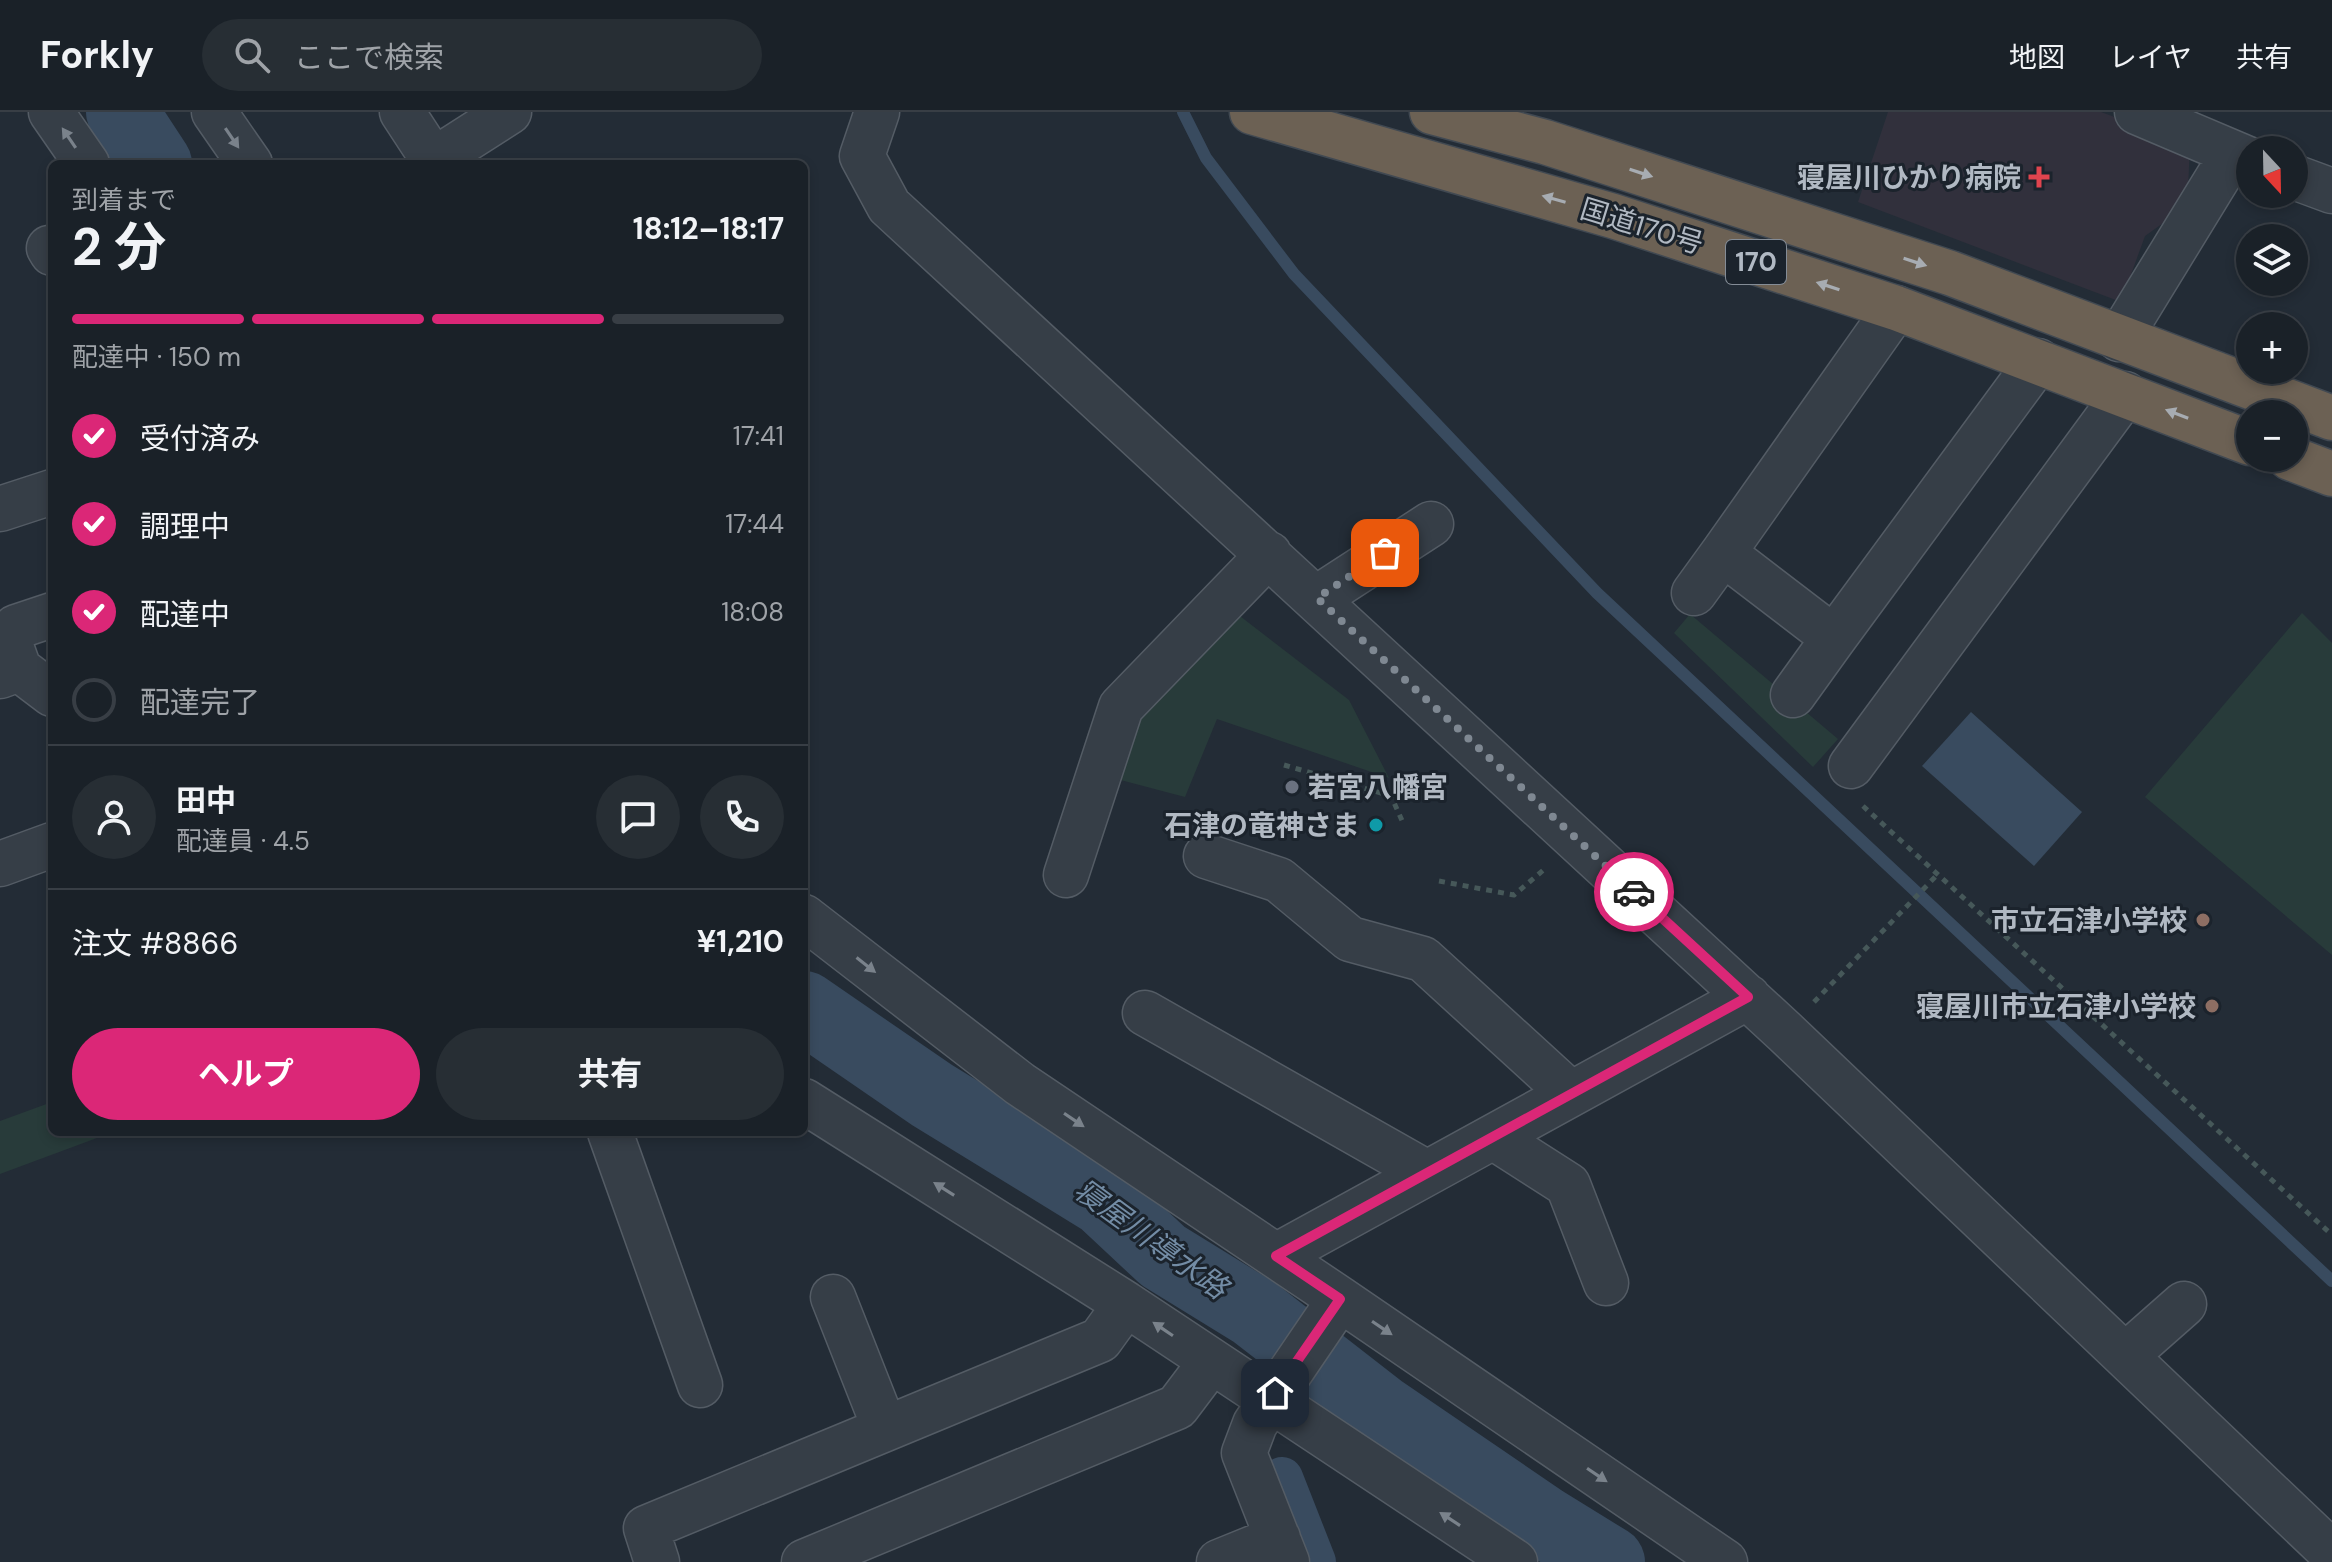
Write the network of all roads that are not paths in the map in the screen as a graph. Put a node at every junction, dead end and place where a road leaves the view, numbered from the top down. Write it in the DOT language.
graph roads {
  1 [pos="51,112"];
  2 [pos="214,112"];
  3 [pos="402,112"];
  4 [pos="509,112"];
  5 [pos="877,112"];
  6 [pos="1252,112"];
  7 [pos="1432,112"];
  8 [pos="2137,112"];
  9 [pos="2201,124"];
  10 [pos="2236,152"];
  11 [pos="84,160"];
  12 [pos="247,160"];
  13 [pos="434,160"];
  14 [pos="438,160"];
  15 [pos="2236,166"];
  16 [pos="2308,182"];
  17 [pos="2332,191"];
  18 [pos="1896,308"];
  19 [pos="2119,339"];
  20 [pos="2038,361"];
  21 [pos="2125,394"];
  22 [pos="2332,418"];
  23 [pos="2236,438"];
  24 [pos="2308,465"];
  25 [pos="2332,474"];
  26 [pos="48,493"];
  27 [pos="2,504"];
  28 [pos="1431,524"];
  29 [pos="1723,553"];
  30 [pos="1269,554"];
  31 [pos="1694,593"];
  32 [pos="1317,598"];
  33 [pos="48,616"];
  34 [pos="1834,638"];
  35 [pos="24,680"];
  36 [pos="1793,695"];
  37 [pos="1853,783"];
  38 [pos="48,846"];
  39 [pos="1206,856"];
  40 [pos="0,864"];
  41 [pos="1066,875"];
  42 [pos="808,920"];
  43 [pos="1748,997"];
  44 [pos="1145,1013"];
  45 [pos="1571,1094"];
  46 [pos="808,1104"];
  47 [pos="611,1136"];
  48 [pos="1493,1137"];
  49 [pos="1427,1173"];
  50 [pos="1276,1256"];
  51 [pos="1606,1283"];
  52 [pos="833,1297"];
  53 [pos="1126,1304"];
  54 [pos="1337,1304"];
  55 [pos="2184,1304"];
  56 [pos="2125,1356"];
  57 [pos="1211,1362"];
  58 [pos="700,1385"];
  59 [pos="1272,1397"];
  60 [pos="885,1429"];
  61 [pos="1282,1550"];
  62 [pos="2332,1553"];
  63 [pos="657,1562"];
  64 [pos="804,1562"];
  65 [pos="1219,1562"];
  66 [pos="1515,1562"];
  67 [pos="1725,1562"];
  11 -- 1 [label="street, one-way"];
  2 -- 12 [label="street, one-way"];
  3 -- 13 [label="street"];
  4 -- 14 [label="street"];
  5 -- 30 [label="street"];
  18 -- 6 [label="highway, 国道170号 / 170, one-way"];
  7 -- 19 [label="highway, 国道170号 / 170, one-way"];
  8 -- 9 [label="street"];
  9 -- 10 [label="street"];
  15 -- 19 [label="street"];
  16 -- 17 [label="street"];
  18 -- 20 [label="highway, 国道170号 / 170"];
  18 -- 29 [label="street"];
  19 -- 22 [label="highway, 国道170号 / 170"];
  20 -- 21 [label="highway, 国道170号 / 170"];
  20 -- 34 [label="street"];
  23 -- 21 [label="highway, 国道170号 / 170, one-way"];
  21 -- 37 [label="street"];
  24 -- 25 [label="highway"];
  26 -- 27 [label="street"];
  28 -- 32 [label="street"];
  29 -- 31 [label="street"];
  29 -- 34 [label="street"];
  30 -- 32 [label="street"];
  30 -- 41 [label="street"];
  32 -- 43 [label="street"];
  33 -- 35 [label="street"];
  34 -- 36 [label="street"];
  38 -- 40 [label="street"];
  39 -- 45 [label="street"];
  42 -- 50 [label="street, one-way"];
  43 -- 45 [label="street"];
  43 -- 56 [label="street"];
  44 -- 49 [label="street"];
  45 -- 48 [label="street"];
  53 -- 46 [label="street, one-way"];
  47 -- 58 [label="street"];
  48 -- 49 [label="street"];
  48 -- 51 [label="street"];
  49 -- 50 [label="street"];
  50 -- 54 [label="street"];
  52 -- 60 [label="street"];
  57 -- 53 [label="street, one-way"];
  53 -- 60 [label="street"];
  54 -- 59 [label="street"];
  54 -- 67 [label="street, one-way"];
  55 -- 56 [label="street"];
  56 -- 62 [label="street"];
  57 -- 59 [label="street"];
  57 -- 64 [label="street"];
  59 -- 61 [label="street"];
  66 -- 59 [label="street, one-way"];
  60 -- 63 [label="street"];
  61 -- 65 [label="street"];
}
